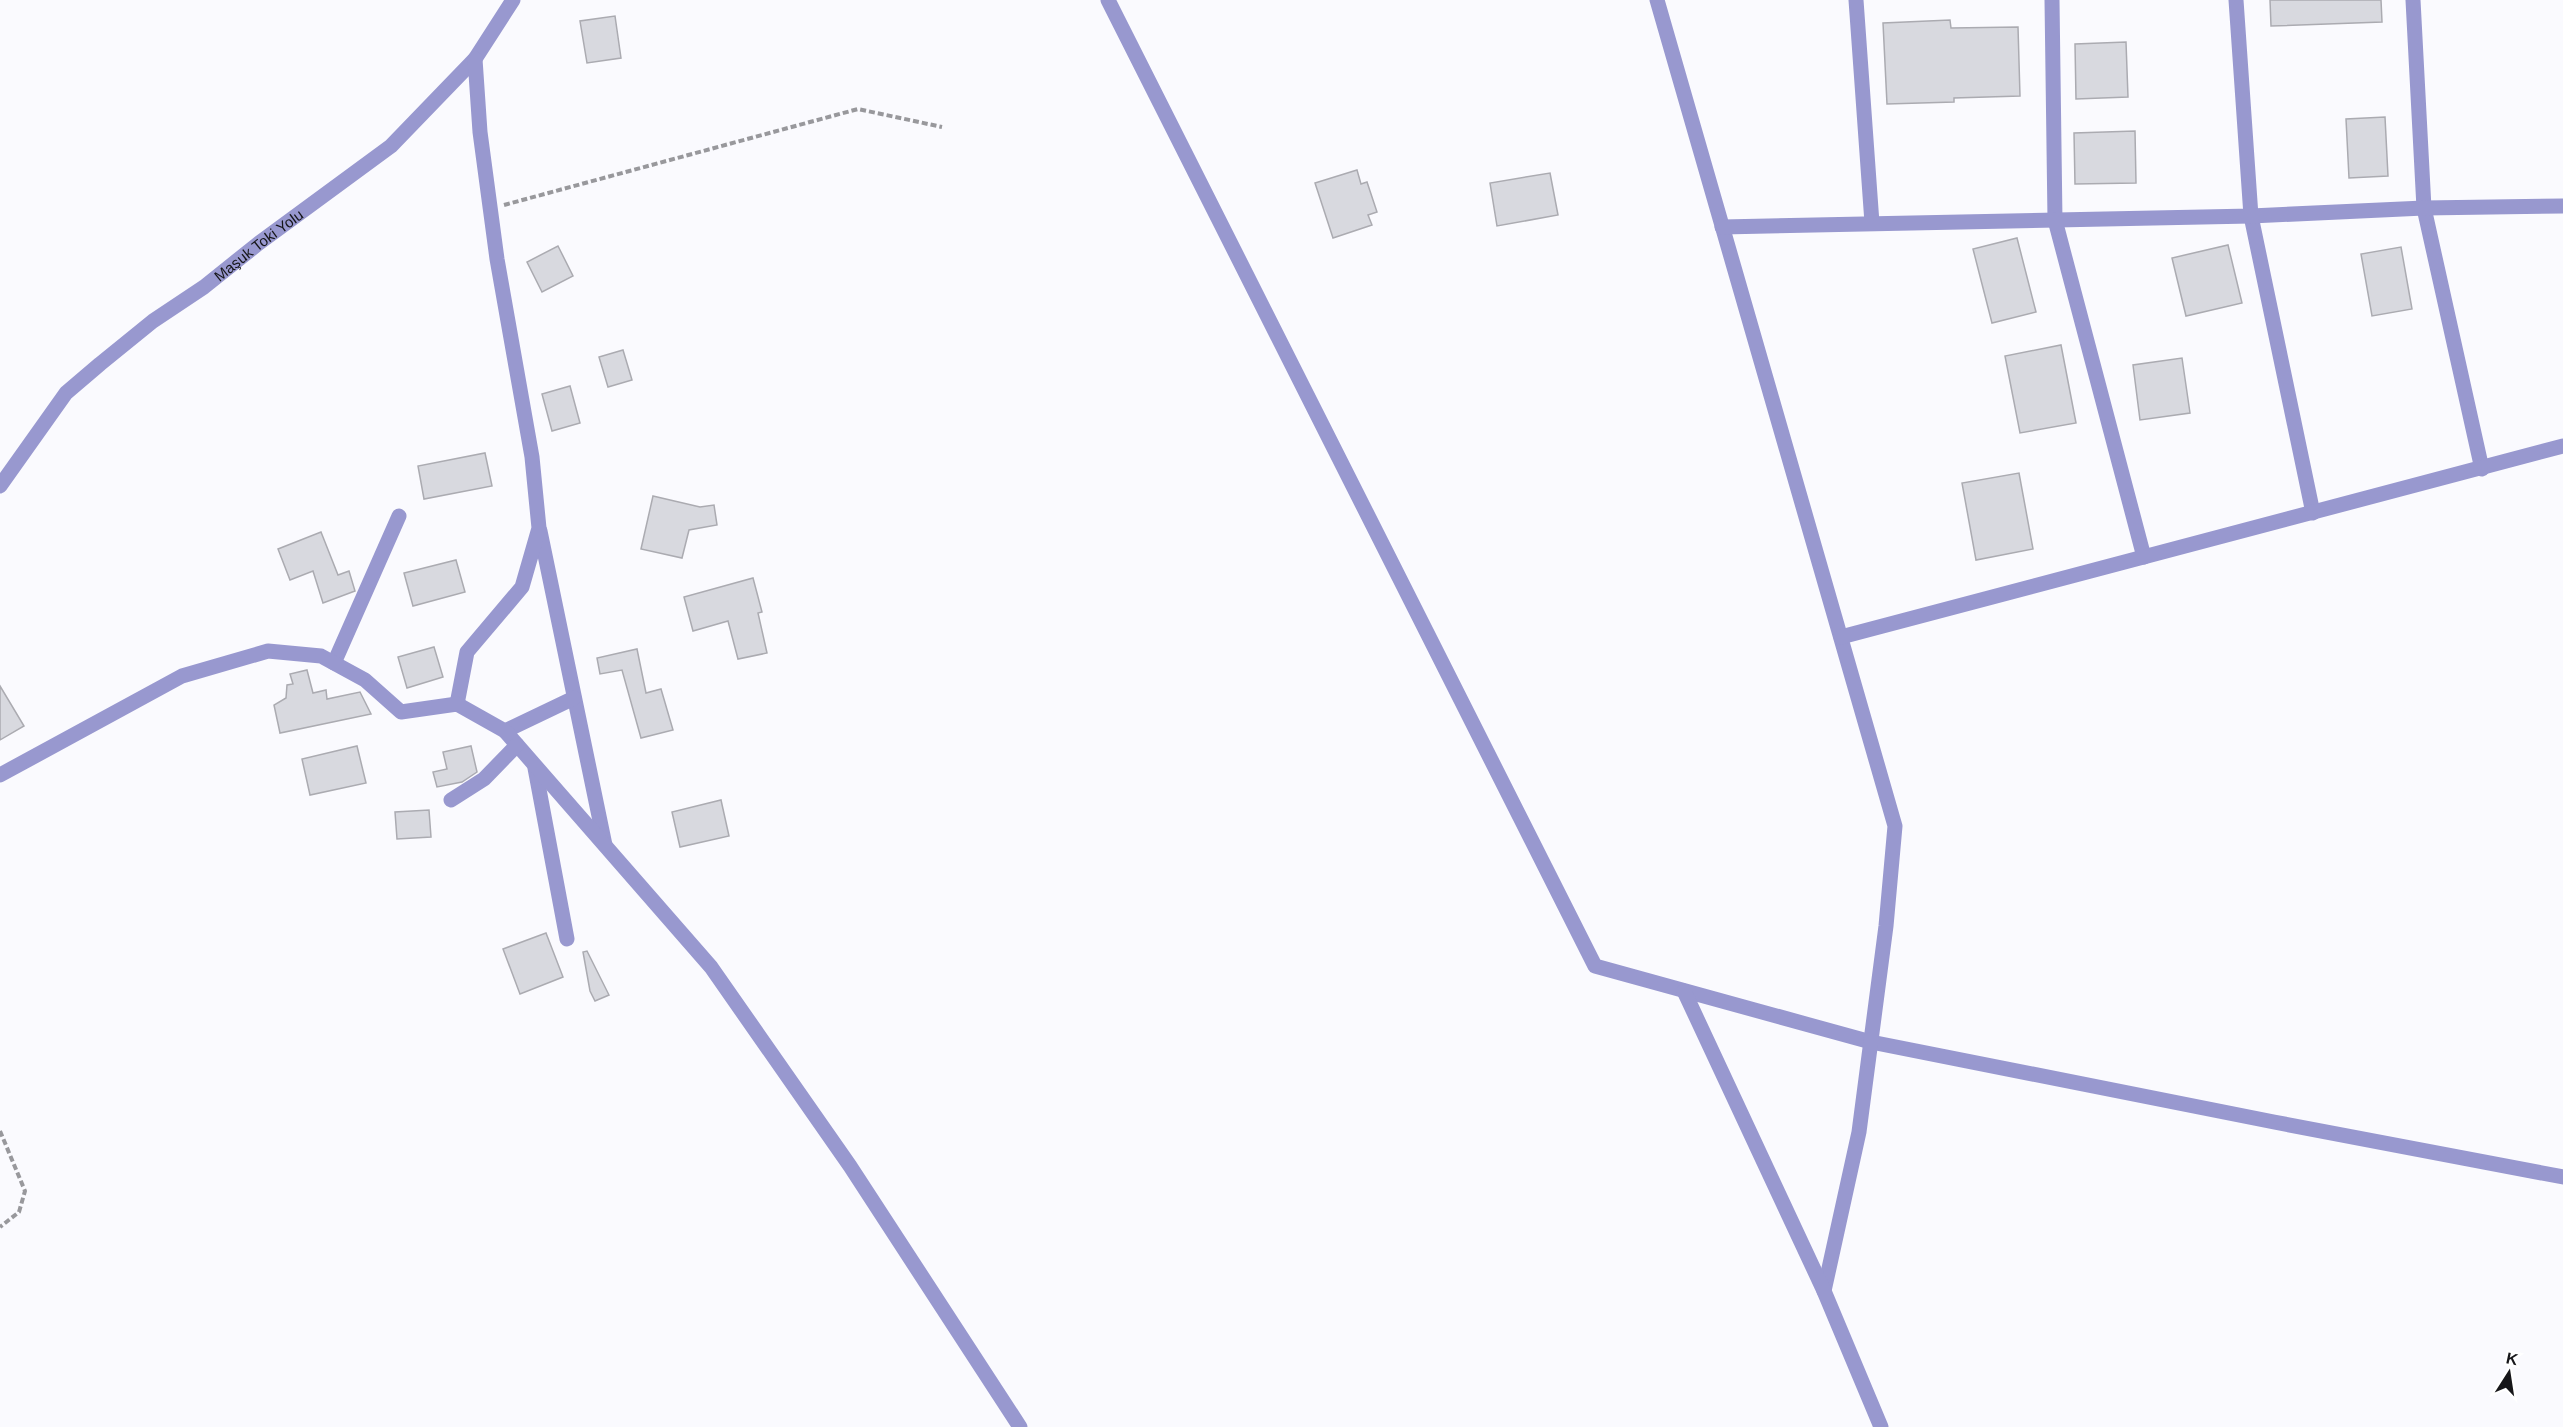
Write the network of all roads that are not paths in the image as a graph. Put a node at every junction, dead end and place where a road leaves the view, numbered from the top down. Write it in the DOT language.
graph roads {
  1 [pos="513,0"];
  2 [pos="1108,0"];
  3 [pos="1657,0"];
  4 [pos="1856,0"];
  5 [pos="2052,0"];
  6 [pos="2236,0"];
  7 [pos="2413,0"];
  8 [pos="475,58"];
  9 [pos="2563,207"];
  10 [pos="2424,208"];
  11 [pos="2251,216"];
  12 [pos="2055,220"];
  13 [pos="1872,224"];
  14 [pos="1722,227"];
  15 [pos="2563,446"];
  16 [pos="2482,469"];
  17 [pos="0,486"];
  18 [pos="2313,513"];
  19 [pos="399,516"];
  20 [pos="539,528"];
  21 [pos="2144,557"];
  22 [pos="1840,637"];
  23 [pos="334,663"];
  24 [pos="574,698"];
  25 [pos="457,704"];
  26 [pos="505,731"];
  27 [pos="517,745"];
  28 [pos="535,766"];
  29 [pos="0,775"];
  30 [pos="450,800"];
  31 [pos="606,847"];
  32 [pos="567,939"];
  33 [pos="1684,991"];
  34 [pos="1871,1042"];
  35 [pos="2563,1177"];
  36 [pos="1824,1292"];
  37 [pos="1020,1427"];
  38 [pos="1881,1427"];
  1 -- 8 [label="street, Maşuk Toki Yolu"];
  2 -- 33 [label="street"];
  3 -- 14 [label="street"];
  4 -- 13 [label="street"];
  5 -- 12 [label="street"];
  6 -- 11 [label="street"];
  7 -- 10 [label="street"];
  8 -- 17 [label="street, Maşuk Toki Yolu"];
  8 -- 20 [label="street"];
  9 -- 10 [label="street"];
  10 -- 11 [label="street"];
  10 -- 16 [label="street"];
  11 -- 12 [label="street"];
  11 -- 18 [label="street"];
  12 -- 13 [label="street"];
  12 -- 21 [label="street"];
  13 -- 14 [label="street"];
  14 -- 22 [label="street"];
  15 -- 16 [label="street"];
  16 -- 18 [label="street"];
  18 -- 21 [label="street"];
  19 -- 23 [label="street"];
  20 -- 24 [label="street"];
  20 -- 25 [label="street"];
  21 -- 22 [label="street"];
  22 -- 34 [label="street"];
  23 -- 25 [label="street"];
  23 -- 29 [label="street"];
  24 -- 26 [label="street"];
  24 -- 31 [label="street"];
  25 -- 26 [label="street"];
  26 -- 27 [label="street"];
  27 -- 28 [label="street"];
  27 -- 30 [label="street"];
  28 -- 31 [label="street"];
  28 -- 32 [label="street"];
  31 -- 37 [label="street"];
  33 -- 34 [label="street"];
  33 -- 36 [label="street"];
  34 -- 35 [label="street"];
  34 -- 36 [label="street"];
  36 -- 38 [label="street"];
}
